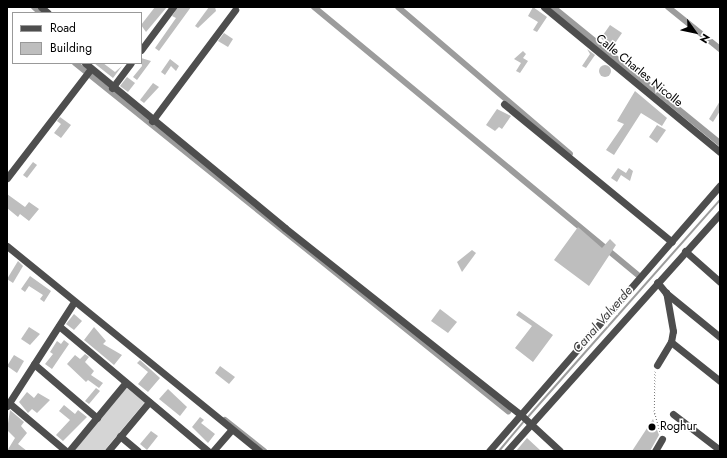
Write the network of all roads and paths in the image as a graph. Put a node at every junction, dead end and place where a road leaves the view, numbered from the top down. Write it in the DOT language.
graph roads {
  1 [pos="173,7"];
  2 [pos="544,7"];
  3 [pos="235,10"];
  4 [pos="142,49"];
  5 [pos="86,64"];
  6 [pos="130,64"];
  7 [pos="90,70"];
  8 [pos="112,88"];
  9 [pos="504,104"];
  10 [pos="152,121"];
  11 [pos="720,152"];
  12 [pos="7,178"];
  13 [pos="720,186"];
  14 [pos="720,214"];
  15 [pos="672,242"];
  16 [pos="7,246"];
  17 [pos="685,251"];
  18 [pos="657,282"];
  19 [pos="720,282"];
  20 [pos="666,293"];
  21 [pos="74,302"];
  22 [pos="59,326"];
  23 [pos="720,337"];
  24 [pos="671,342"];
  25 [pos="34,364"];
  26 [pos="657,365"];
  27 [pos="720,381"];
  28 [pos="126,382"];
  29 [pos="149,402"];
  30 [pos="8,405"];
  31 [pos="673,414"];
  32 [pos="97,418"];
  33 [pos="526,419"];
  34 [pos="231,430"];
  35 [pos="120,436"];
  36 [pos="662,439"];
  37 [pos="720,450"];
  38 [pos="66,451"];
  39 [pos="69,451"];
  40 [pos="108,451"];
  41 [pos="138,451"];
  42 [pos="208,451"];
  43 [pos="212,451"];
  44 [pos="259,451"];
  45 [pos="489,451"];
  46 [pos="507,451"];
  47 [pos="560,451"];
  48 [pos="655,451"];
  1 -- 4 [label="street"];
  2 -- 11 [label="street, Calle Charles Nicolle"];
  3 -- 10 [label="street"];
  5 -- 7 [label="street"];
  6 -- 8 [label="street"];
  7 -- 8 [label="street"];
  7 -- 12 [label="street"];
  8 -- 10 [label="street"];
  9 -- 15 [label="street"];
  10 -- 33 [label="street"];
  13 -- 15 [label="street"];
  14 -- 17 [label="street"];
  15 -- 33 [label="street"];
  16 -- 21 [label="street"];
  17 -- 18 [label="street"];
  17 -- 19 [label="street"];
  18 -- 20 [label="street"];
  18 -- 33 [label="street"];
  20 -- 23 [label="street"];
  20 -- 24 [label="street"];
  21 -- 22 [label="street"];
  21 -- 34 [label="street"];
  22 -- 25 [label="street"];
  22 -- 28 [label="street"];
  24 -- 26 [label="street"];
  24 -- 27 [label="street"];
  25 -- 30 [label="street"];
  25 -- 32 [label="street"];
  26 -- 36 [label="path"];
  28 -- 29 [label="street"];
  28 -- 32 [label="street"];
  29 -- 35 [label="street"];
  29 -- 42 [label="street"];
  30 -- 38 [label="street"];
  31 -- 37 [label="street"];
  32 -- 39 [label="street"];
  33 -- 45 [label="street"];
  33 -- 46 [label="street"];
  33 -- 47 [label="street"];
  34 -- 43 [label="street"];
  34 -- 44 [label="street"];
  35 -- 40 [label="street"];
  35 -- 41 [label="street"];
  36 -- 48 [label="street"];
}
